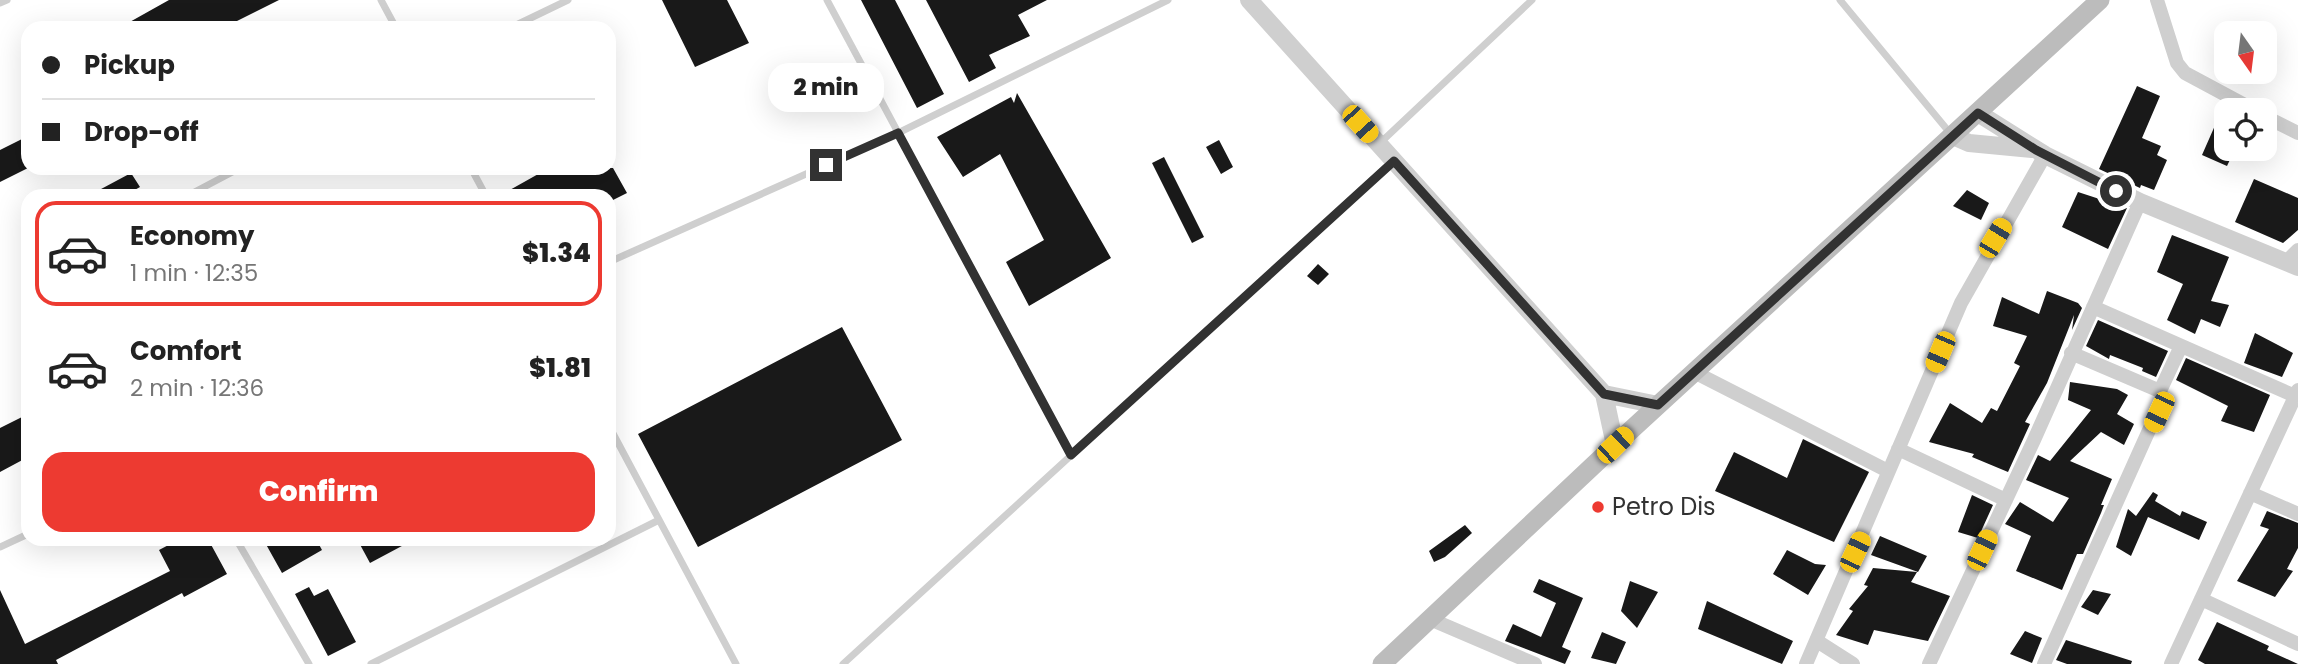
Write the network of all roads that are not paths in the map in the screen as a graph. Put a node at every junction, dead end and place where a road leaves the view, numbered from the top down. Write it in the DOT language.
graph roads {
  1 [pos="7,0"];
  2 [pos="381,0"];
  3 [pos="568,0"];
  4 [pos="827,0"];
  5 [pos="1168,0"];
  6 [pos="1249,0"];
  7 [pos="1532,0"];
  8 [pos="1840,0"];
  9 [pos="2100,0"];
  10 [pos="2157,0"];
  11 [pos="0,3"];
  12 [pos="392,21"];
  13 [pos="524,21"];
  14 [pos="2231,98"];
  15 [pos="1978,113"];
  16 [pos="2277,122"];
  17 [pos="898,133"];
  18 [pos="2298,133"];
  19 [pos="1953,136"];
  20 [pos="1379,145"];
  21 [pos="2040,152"];
  22 [pos="1394,161"];
  23 [pos="227,175"];
  24 [pos="200,189"];
  25 [pos="2140,202"];
  26 [pos="616,259"];
  27 [pos="2294,260"];
  28 [pos="2093,307"];
  29 [pos="2181,346"];
  30 [pos="2071,353"];
  31 [pos="1694,372"];
  32 [pos="2160,391"];
  33 [pos="2296,393"];
  34 [pos="1604,394"];
  35 [pos="1658,405"];
  36 [pos="616,439"];
  37 [pos="1615,445"];
  38 [pos="1898,449"];
  39 [pos="1071,455"];
  40 [pos="1888,471"];
  41 [pos="2249,493"];
  42 [pos="2006,500"];
  43 [pos="2298,514"];
  44 [pos="659,520"];
  45 [pos="21,537"];
  46 [pos="616,542"];
  47 [pos="240,546"];
  48 [pos="607,546"];
  49 [pos="0,547"];
  50 [pos="2201,599"];
  51 [pos="1430,619"];
  52 [pos="1817,641"];
  53 [pos="2298,644"];
  54 [pos="309,664"];
  55 [pos="371,664"];
  56 [pos="736,664"];
  57 [pos="843,664"];
  58 [pos="1382,664"];
  59 [pos="1535,664"];
  60 [pos="1806,664"];
  61 [pos="1853,664"];
  62 [pos="1929,664"];
  63 [pos="2044,664"];
  64 [pos="2171,664"];
  1 -- 11 [label="lane"];
  2 -- 12 [label="lane"];
  3 -- 13 [label="lane"];
  4 -- 17 [label="lane"];
  5 -- 17 [label="lane"];
  6 -- 20 [label="street"];
  7 -- 20 [label="lane"];
  8 -- 19 [label="lane"];
  9 -- 15 [label="main road"];
  10 -- 14 [label="street"];
  15 -- 19 [label="main road"];
  15 -- 21 [label="street"];
  16 -- 18 [label="street"];
  17 -- 26 [label="lane"];
  17 -- 39 [label="lane"];
  19 -- 21 [label="street"];
  19 -- 31 [label="main road"];
  20 -- 22 [label="street"];
  21 -- 25 [label="street"];
  21 -- 38 [label="street"];
  22 -- 34 [label="street"];
  22 -- 39 [label="lane"];
  23 -- 24 [label="lane"];
  25 -- 27 [label="street"];
  25 -- 28 [label="street"];
  28 -- 29 [label="street"];
  28 -- 30 [label="street"];
  29 -- 32 [label="street"];
  29 -- 33 [label="street"];
  30 -- 32 [label="street"];
  30 -- 42 [label="street"];
  31 -- 35 [label="main road"];
  31 -- 40 [label="street"];
  32 -- 63 [label="street"];
  33 -- 41 [label="street"];
  34 -- 35 [label="street"];
  34 -- 37 [label="street"];
  35 -- 37 [label="main road"];
  36 -- 44 [label="lane"];
  37 -- 51 [label="main road"];
  38 -- 40 [label="street"];
  38 -- 42 [label="street"];
  39 -- 57 [label="lane"];
  40 -- 52 [label="street"];
  41 -- 43 [label="street"];
  41 -- 50 [label="street"];
  42 -- 62 [label="street"];
  44 -- 46 [label="lane"];
  44 -- 56 [label="lane"];
  45 -- 49 [label="lane"];
  47 -- 54 [label="lane"];
  48 -- 55 [label="lane"];
  50 -- 53 [label="street"];
  50 -- 64 [label="street"];
  51 -- 58 [label="main road"];
  51 -- 59 [label="street"];
  52 -- 60 [label="street"];
  52 -- 61 [label="street"];
}
